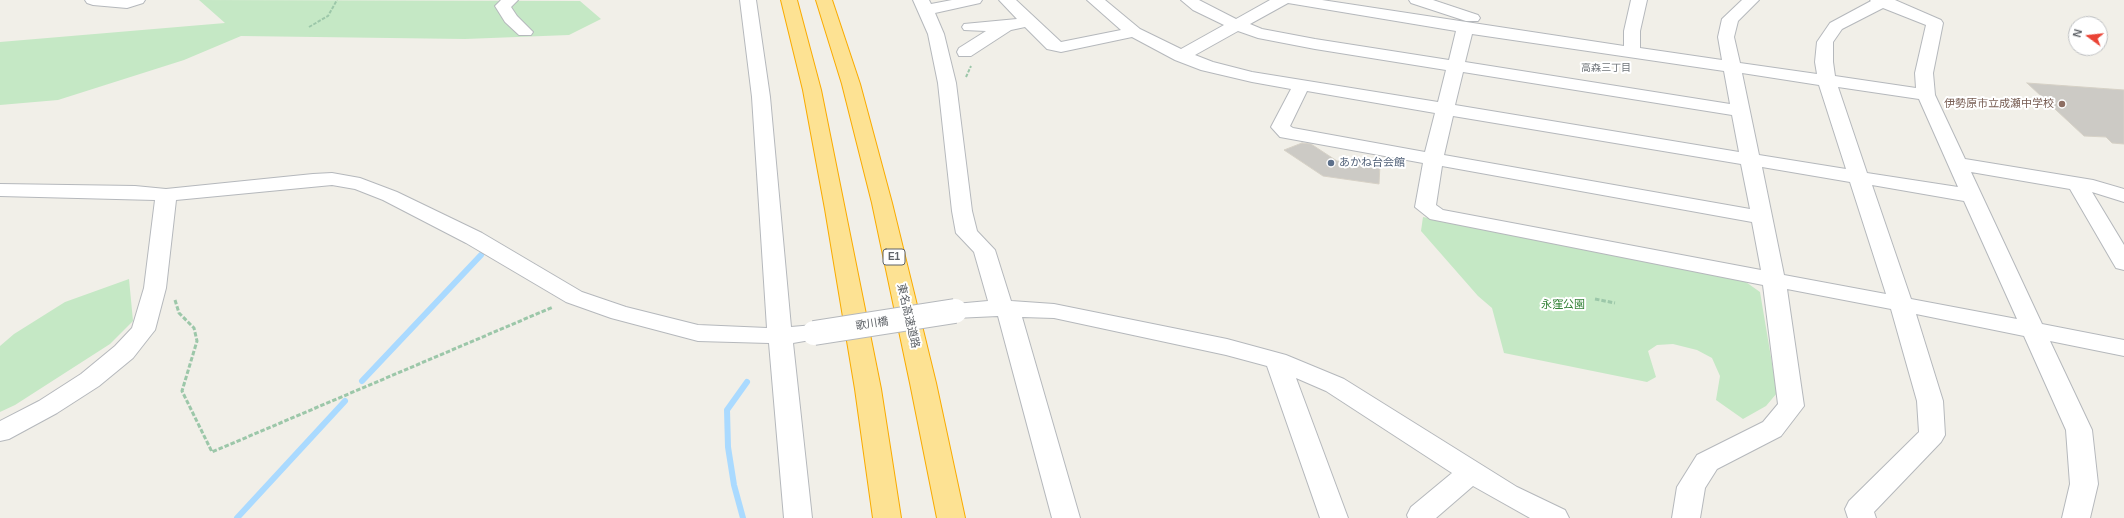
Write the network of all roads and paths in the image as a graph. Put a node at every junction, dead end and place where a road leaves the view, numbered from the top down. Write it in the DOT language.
graph roads {
  1 [pos="93,0"];
  2 [pos="137,0"];
  3 [pos="337,0"];
  4 [pos="510,0"];
  5 [pos="748,0"];
  6 [pos="789,0"];
  7 [pos="824,0"];
  8 [pos="974,0"];
  9 [pos="1006,0"];
  10 [pos="1095,0"];
  11 [pos="1189,0"];
  12 [pos="1282,0"];
  13 [pos="1293,0"];
  14 [pos="1418,0"];
  15 [pos="1639,0"];
  16 [pos="1751,0"];
  17 [pos="1882,1"];
  18 [pos="924,5"];
  19 [pos="1028,21"];
  20 [pos="1236,25"];
  21 [pos="1006,26"];
  22 [pos="309,27"];
  23 [pos="970,27"];
  24 [pos="1465,28"];
  25 [pos="525,32"];
  26 [pos="1134,32"];
  27 [pos="1505,33"];
  28 [pos="966,52"];
  29 [pos="1632,52"];
  30 [pos="1181,56"];
  31 [pos="1456,66"];
  32 [pos="1731,67"];
  33 [pos="1828,82"];
  34 [pos="1300,86"];
  35 [pos="1926,95"];
  36 [pos="1445,110"];
  37 [pos="1740,111"];
  38 [pos="1433,159"];
  39 [pos="1750,160"];
  40 [pos="1958,164"];
  41 [pos="1859,177"];
  42 [pos="2077,184"];
  43 [pos="0,190"];
  44 [pos="166,195"];
  45 [pos="1973,196"];
  46 [pos="2124,196"];
  47 [pos="1761,217"];
  48 [pos="2118,242"];
  49 [pos="2124,263"];
  50 [pos="1774,279"];
  51 [pos="153,294"];
  52 [pos="574,297"];
  53 [pos="1595,299"];
  54 [pos="1615,302"];
  55 [pos="1901,304"];
  56 [pos="1004,308"];
  57 [pos="2035,330"];
  58 [pos="780,336"];
  59 [pos="2124,348"];
  60 [pos="1277,361"];
  61 [pos="0,432"];
  62 [pos="1470,472"];
  63 [pos="798,518"];
  64 [pos="887,518"];
  65 [pos="950,518"];
  66 [pos="1066,518"];
  67 [pos="1334,518"];
  68 [pos="1422,518"];
  69 [pos="1555,518"];
  70 [pos="1686,518"];
  71 [pos="1862,518"];
  72 [pos="2076,518"];
  1 -- 2 [label="street"];
  3 -- 22 [label="path"];
  4 -- 25 [label="street"];
  5 -- 58 [label="street"];
  6 -- 64 [label="highway"];
  7 -- 65 [label="highway, 東名高速道路 / E1"];
  8 -- 18 [label="street"];
  9 -- 19 [label="street"];
  10 -- 26 [label="street"];
  11 -- 20 [label="street"];
  12 -- 20 [label="street"];
  13 -- 24 [label="street"];
  14 -- 27 [label="street"];
  15 -- 29 [label="street"];
  16 -- 32 [label="street"];
  17 -- 33 [label="street"];
  17 -- 35 [label="street"];
  18 -- 56 [label="street"];
  19 -- 21 [label="street"];
  19 -- 26 [label="street"];
  20 -- 30 [label="street"];
  20 -- 31 [label="street"];
  21 -- 23 [label="street"];
  21 -- 28 [label="street"];
  24 -- 27 [label="street"];
  24 -- 31 [label="street"];
  26 -- 30 [label="street"];
  27 -- 29 [label="street"];
  29 -- 32 [label="street"];
  30 -- 34 [label="street"];
  31 -- 36 [label="street"];
  31 -- 37 [label="street"];
  32 -- 33 [label="street"];
  32 -- 37 [label="street"];
  33 -- 35 [label="street"];
  33 -- 41 [label="street"];
  34 -- 36 [label="street"];
  34 -- 38 [label="street"];
  35 -- 40 [label="street"];
  36 -- 38 [label="street"];
  36 -- 39 [label="street"];
  37 -- 39 [label="street"];
  38 -- 47 [label="street"];
  38 -- 50 [label="street"];
  39 -- 41 [label="street"];
  39 -- 47 [label="street"];
  40 -- 42 [label="street"];
  40 -- 45 [label="street"];
  41 -- 45 [label="street"];
  41 -- 55 [label="street"];
  42 -- 46 [label="street"];
  42 -- 48 [label="street"];
  43 -- 44 [label="street, 歌川橋"];
  44 -- 51 [label="street"];
  44 -- 52 [label="street, 歌川橋"];
  45 -- 57 [label="street"];
  47 -- 50 [label="street"];
  48 -- 49 [label="street"];
  50 -- 55 [label="street"];
  50 -- 70 [label="street"];
  51 -- 52 [label="path"];
  51 -- 61 [label="street"];
  52 -- 58 [label="street, 歌川橋"];
  53 -- 54 [label="path"];
  55 -- 57 [label="street"];
  55 -- 71 [label="street"];
  56 -- 58 [label="street, 歌川橋, bridge"];
  56 -- 60 [label="street, 歌川橋"];
  56 -- 66 [label="street"];
  57 -- 59 [label="street"];
  57 -- 72 [label="street"];
  58 -- 63 [label="street"];
  60 -- 62 [label="street, 歌川橋"];
  60 -- 67 [label="street"];
  62 -- 68 [label="street"];
  62 -- 69 [label="street, 歌川橋"];
}
